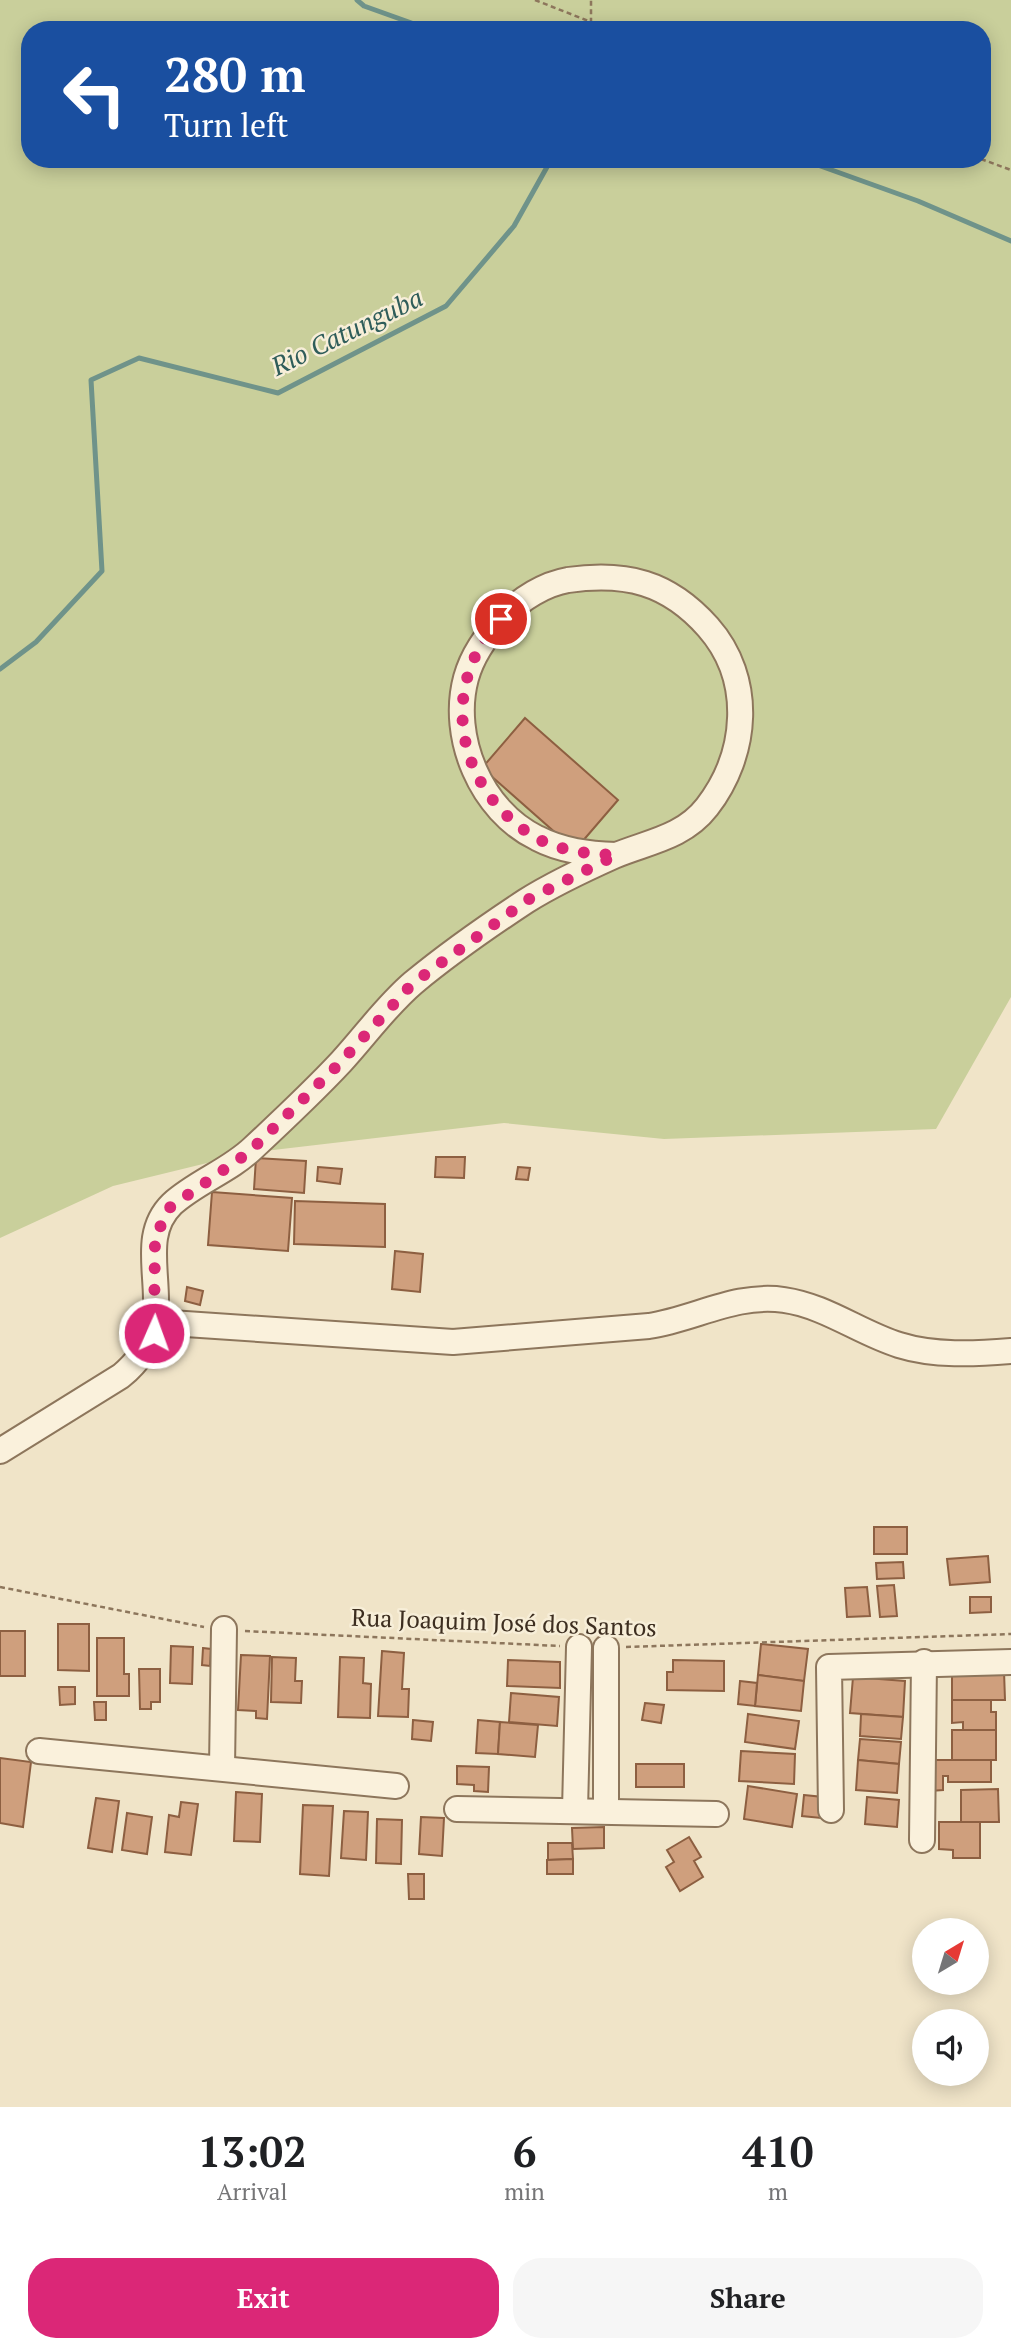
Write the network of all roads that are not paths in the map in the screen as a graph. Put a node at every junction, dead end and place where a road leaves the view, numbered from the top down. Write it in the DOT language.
graph roads {
  1 [pos="616,855"];
  2 [pos="156,1321"];
  3 [pos="1011,1351"];
  4 [pos="0,1451"];
  5 [pos="224,1629"];
  6 [pos="579,1647"];
  7 [pos="606,1648"];
  8 [pos="924,1662"];
  9 [pos="1011,1662"];
  10 [pos="39,1751"];
  11 [pos="222,1767"];
  12 [pos="396,1786"];
  13 [pos="457,1809"];
  14 [pos="575,1810"];
  15 [pos="606,1810"];
  16 [pos="831,1810"];
  17 [pos="716,1814"];
  18 [pos="922,1840"];
  1 -- 1 [label="street"];
  1 -- 2 [label="street"];
  2 -- 3 [label="street"];
  2 -- 4 [label="street"];
  5 -- 11 [label="street"];
  6 -- 14 [label="street"];
  7 -- 15 [label="street"];
  8 -- 9 [label="street"];
  8 -- 16 [label="street"];
  8 -- 18 [label="street"];
  10 -- 11 [label="street"];
  11 -- 12 [label="street"];
  13 -- 14 [label="street"];
  14 -- 15 [label="street"];
  15 -- 17 [label="street"];
}
